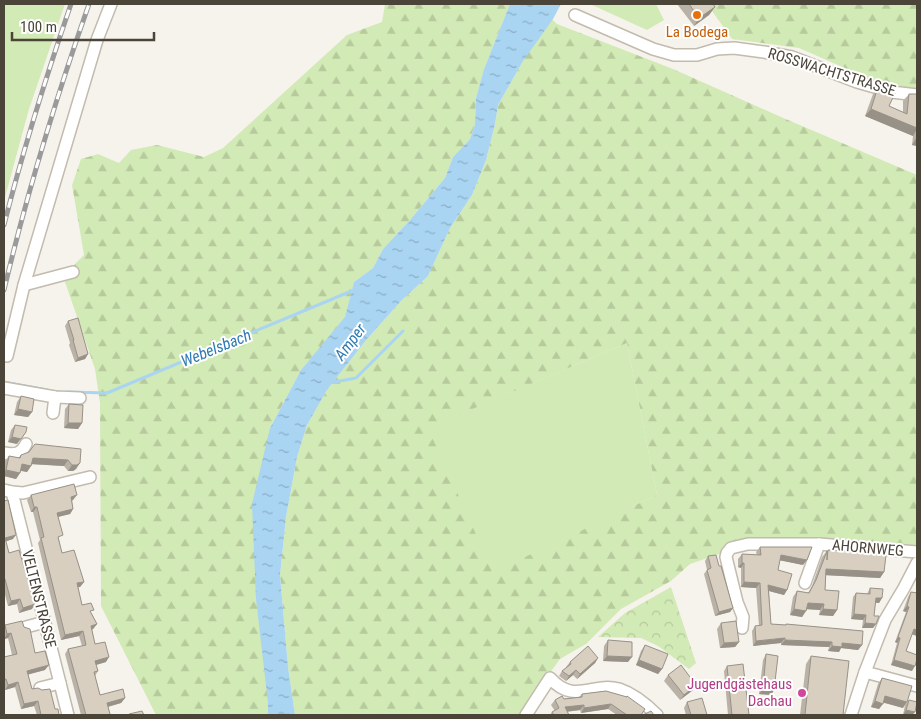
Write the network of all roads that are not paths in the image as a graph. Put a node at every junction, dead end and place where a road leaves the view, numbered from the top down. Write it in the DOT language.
graph roads {
  1 [pos="111,4"];
  2 [pos="575,15"];
  3 [pos="917,96"];
  4 [pos="72,272"];
  5 [pos="24,285"];
  6 [pos="7,356"];
  7 [pos="4,388"];
  8 [pos="55,397"];
  9 [pos="80,398"];
  10 [pos="53,413"];
  11 [pos="26,444"];
  12 [pos="4,453"];
  13 [pos="90,477"];
  14 [pos="8,491"];
  15 [pos="819,544"];
  16 [pos="917,552"];
  17 [pos="917,563"];
  18 [pos="805,583"];
  19 [pos="904,588"];
  20 [pos="917,591"];
  21 [pos="45,622"];
  22 [pos="26,627"];
  23 [pos="742,628"];
  24 [pos="864,672"];
  25 [pos="60,683"];
  26 [pos="917,686"];
  27 [pos="40,688"];
  28 [pos="68,715"];
  29 [pos="526,715"];
  30 [pos="657,715"];
  31 [pos="851,715"];
  1 -- 5 [label="street"];
  2 -- 3 [label="street, ROSSWACHTSTRASSE"];
  4 -- 5 [label="street"];
  5 -- 6 [label="street"];
  7 -- 8 [label="street"];
  8 -- 9 [label="street"];
  8 -- 10 [label="street"];
  11 -- 12 [label="street"];
  13 -- 14 [label="street"];
  14 -- 21 [label="street, VELTENSTRASSE"];
  15 -- 16 [label="street, AHORNWEG"];
  15 -- 18 [label="street, AHORNWEG"];
  15 -- 23 [label="street, AHORNWEG"];
  17 -- 19 [label="street"];
  19 -- 20 [label="street"];
  19 -- 24 [label="street"];
  21 -- 22 [label="street"];
  21 -- 25 [label="street, VELTENSTRASSE"];
  24 -- 26 [label="street"];
  24 -- 31 [label="street"];
  25 -- 27 [label="street"];
  25 -- 28 [label="street, VELTENSTRASSE"];
  29 -- 30 [label="street"];
}
